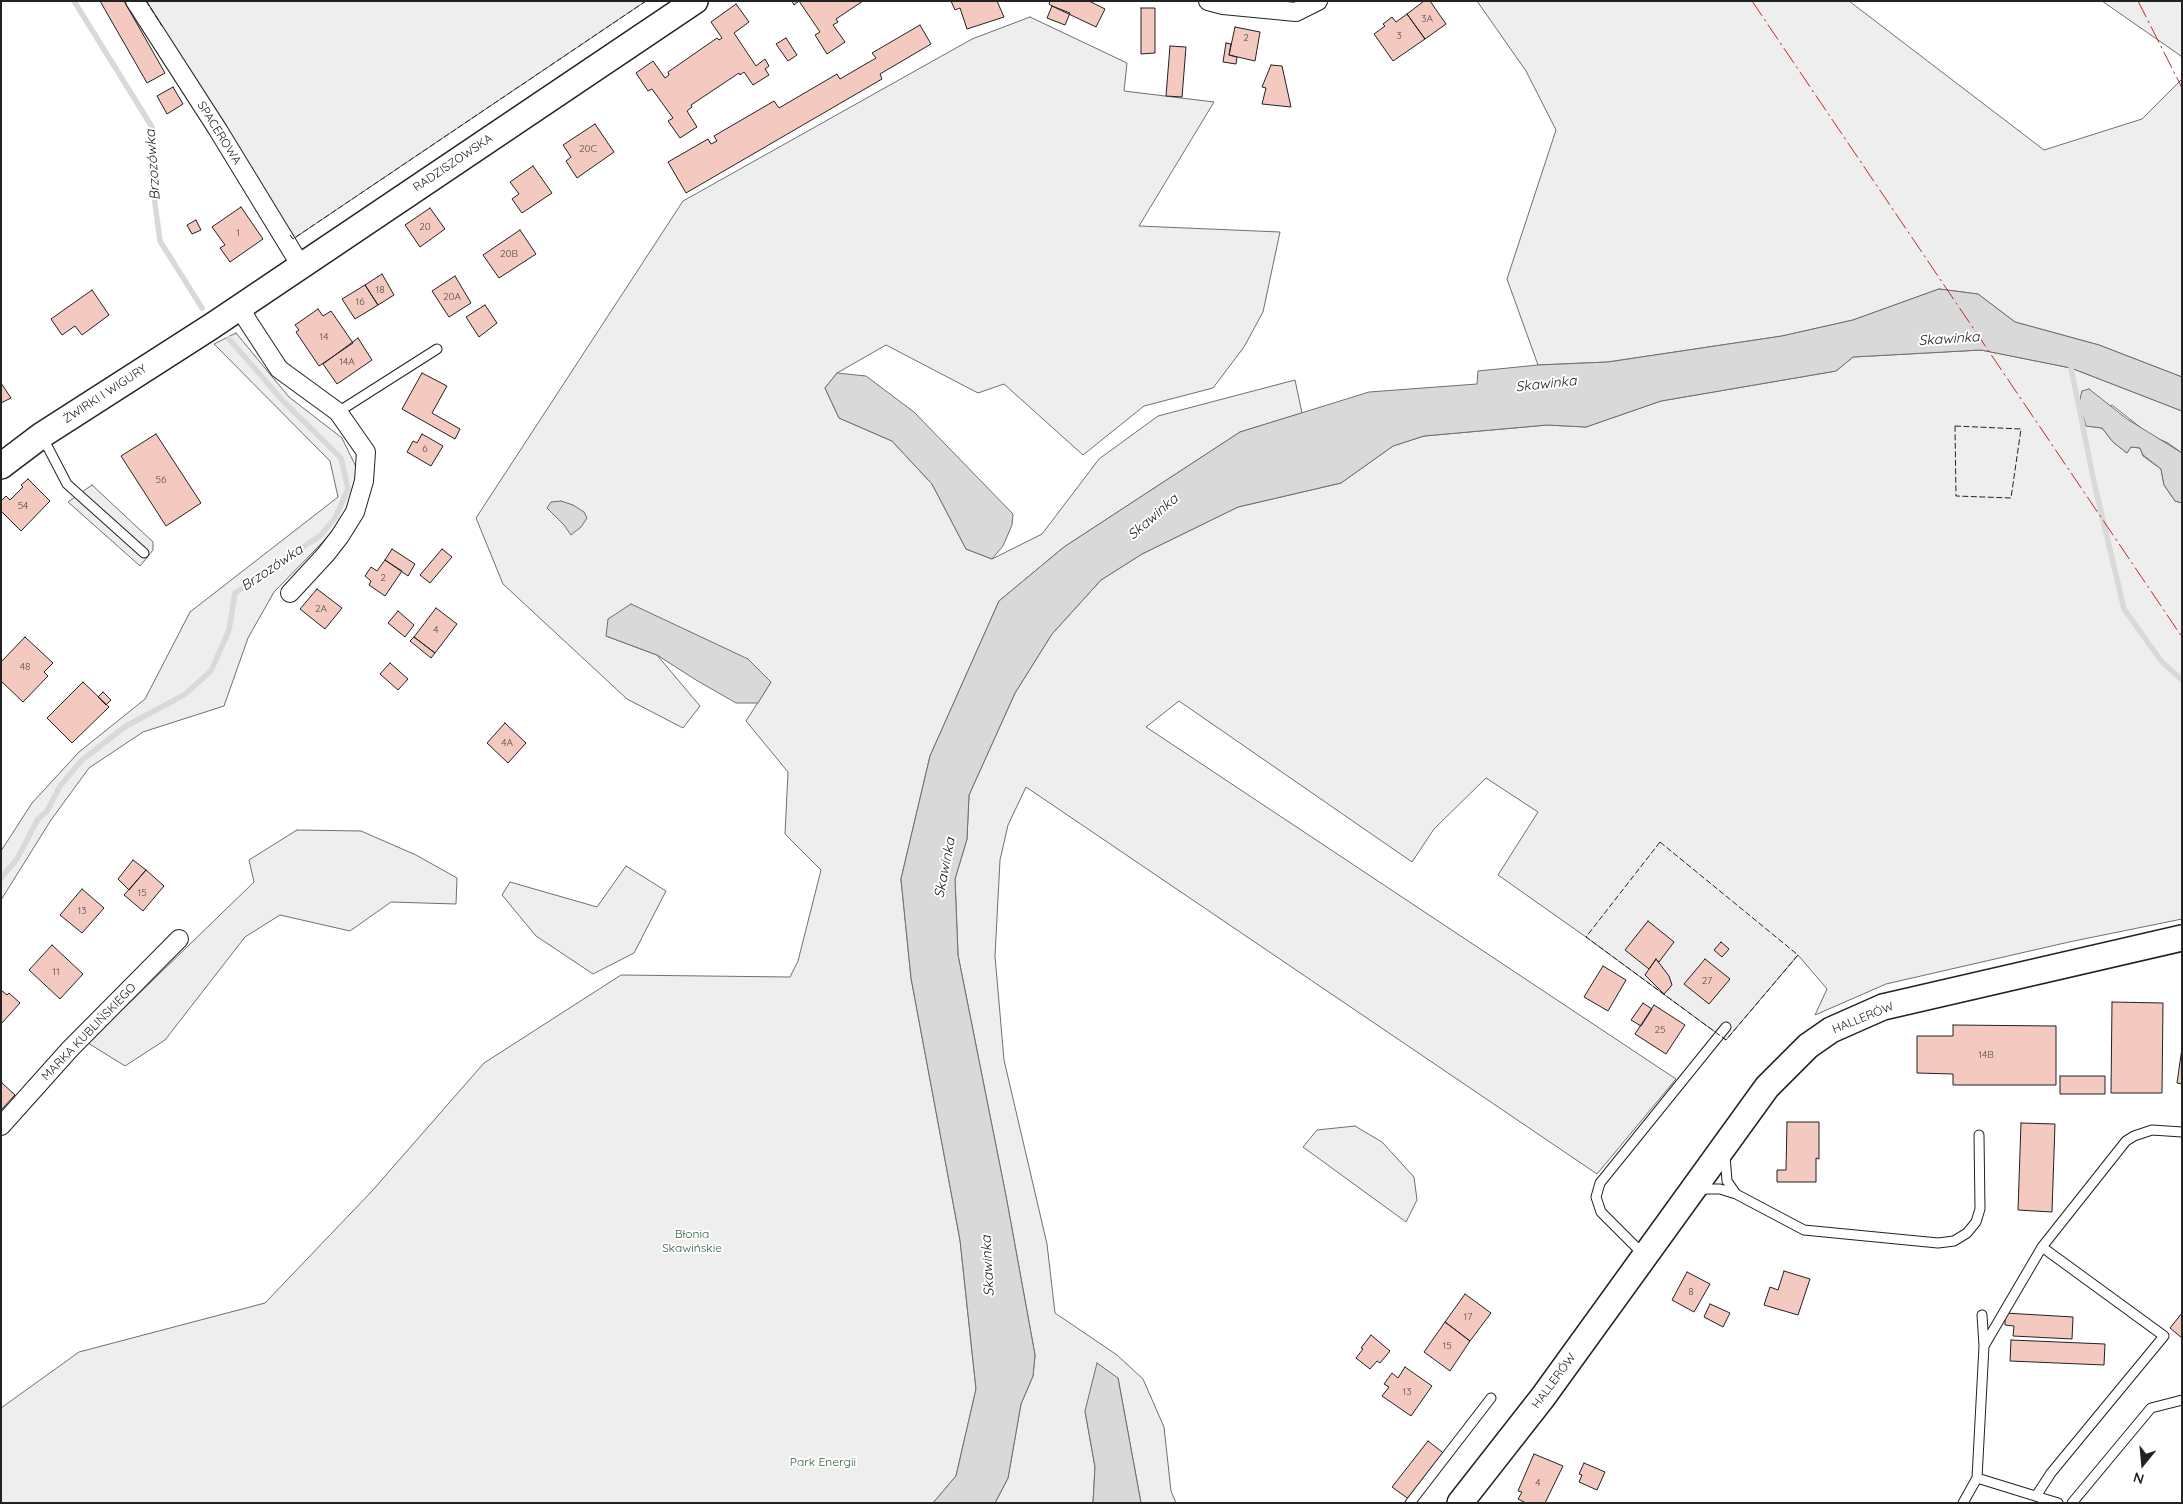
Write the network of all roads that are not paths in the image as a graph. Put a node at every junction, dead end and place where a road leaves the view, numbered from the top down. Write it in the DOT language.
graph roads {
  1 [pos="136,1"];
  2 [pos="695,1"];
  3 [pos="1208,1"];
  4 [pos="1318,1"];
  5 [pos="301,266"];
  6 [pos="241,307"];
  7 [pos="212,326"];
  8 [pos="437,350"];
  9 [pos="338,412"];
  10 [pos="42,435"];
  11 [pos="1,466"];
  12 [pos="144,553"];
  13 [pos="290,592"];
  14 [pos="2182,938"];
  15 [pos="179,939"];
  16 [pos="1726,1027"];
  17 [pos="1,1126"];
  18 [pos="2182,1132"];
  19 [pos="1979,1135"];
  20 [pos="1726,1143"];
  21 [pos="1736,1194"];
  22 [pos="1684,1201"];
  23 [pos="2042,1247"];
  24 [pos="1644,1255"];
  25 [pos="1982,1315"];
  26 [pos="1984,1346"];
  27 [pos="1491,1398"];
  28 [pos="2182,1400"];
  29 [pos="1977,1478"];
  30 [pos="2036,1496"];
  31 [pos="1410,1503"];
  32 [pos="1460,1503"];
  33 [pos="1963,1503"];
  34 [pos="2058,1503"];
  35 [pos="2072,1503"];
  1 -- 5 [label="street, SPACEROWA"];
  2 -- 5 [label="street, RADZISZOWSKA"];
  3 -- 4 [label="street"];
  5 -- 6 [label="street, RADZISZOWSKA"];
  6 -- 7 [label="street, RADZISZOWSKA"];
  6 -- 9 [label="street"];
  7 -- 10 [label="street, ŻWIRKI I WIGURY"];
  8 -- 9 [label="lane"];
  9 -- 13 [label="street"];
  10 -- 11 [label="street, ŻWIRKI I WIGURY"];
  10 -- 12 [label="lane"];
  14 -- 20 [label="street, HALLERÓW"];
  15 -- 17 [label="street, MARKA KUBLIŃSKIEGO"];
  16 -- 24 [label="lane"];
  18 -- 23 [label="lane"];
  19 -- 21 [label="lane"];
  20 -- 21 [label="lane"];
  20 -- 22 [label="street, HALLERÓW"];
  21 -- 22 [label="lane"];
  22 -- 24 [label="street, HALLERÓW"];
  23 -- 26 [label="lane"];
  23 -- 30 [label="lane"];
  24 -- 32 [label="street, HALLERÓW"];
  25 -- 26 [label="lane"];
  26 -- 29 [label="lane"];
  27 -- 31 [label="lane"];
  28 -- 35 [label="lane"];
  29 -- 30 [label="lane"];
  29 -- 33 [label="lane"];
  30 -- 34 [label="lane"];
}
